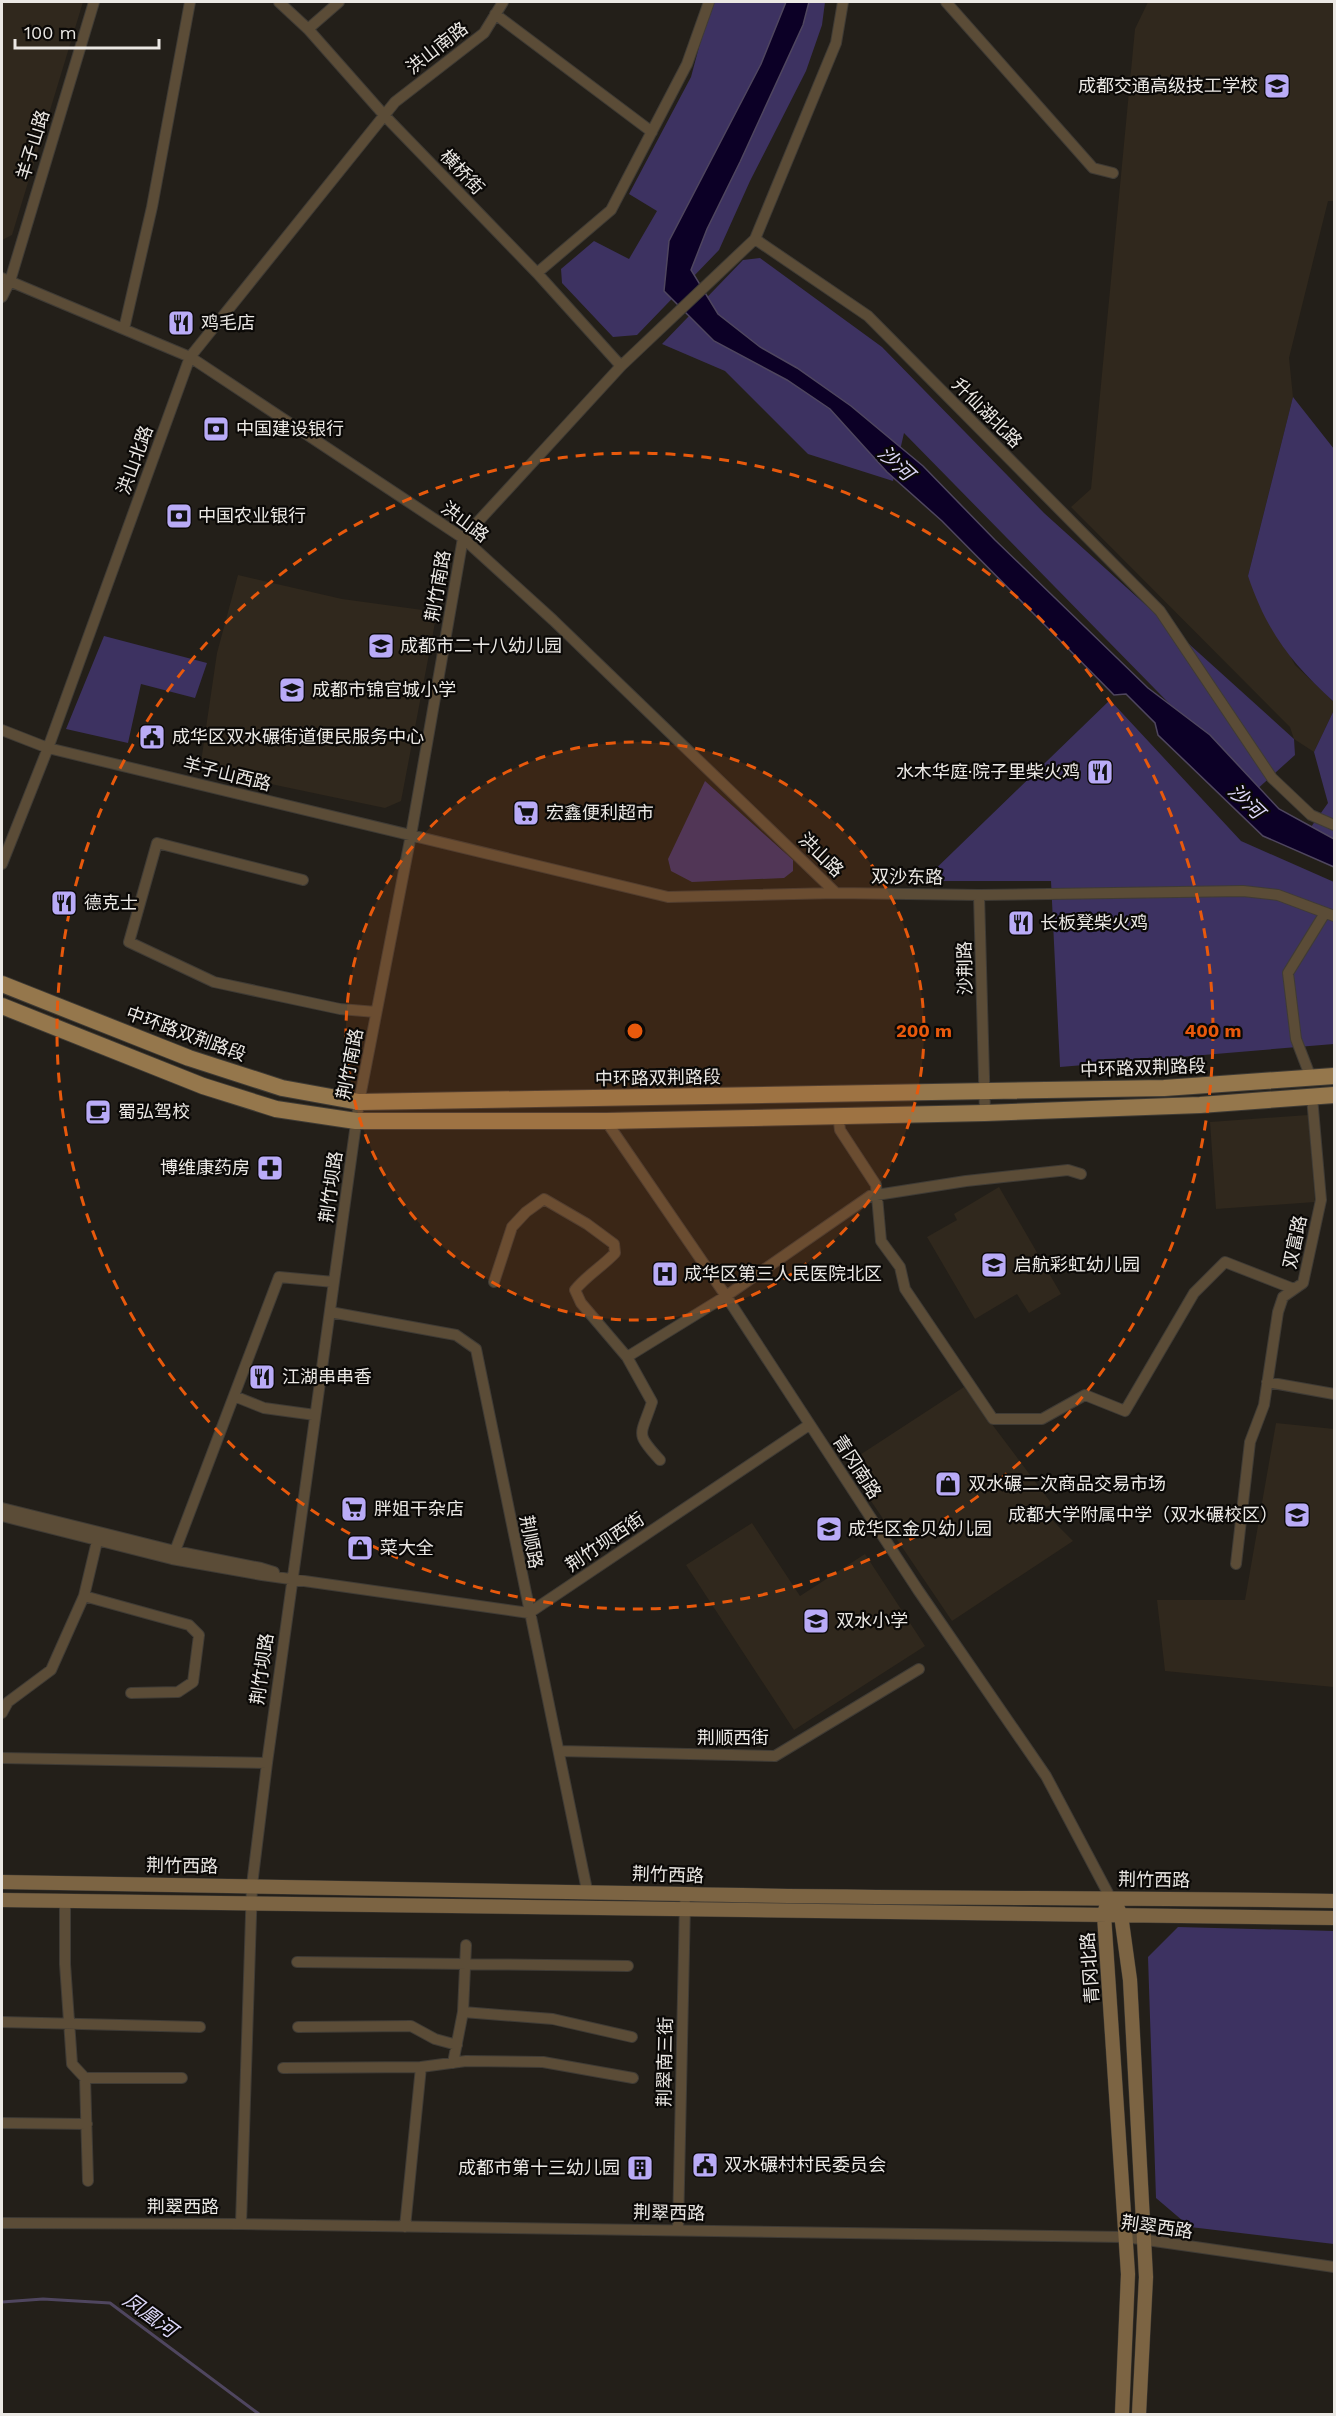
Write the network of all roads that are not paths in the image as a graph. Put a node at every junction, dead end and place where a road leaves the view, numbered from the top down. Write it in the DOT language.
graph roads {
  1 [pos="94,2"];
  2 [pos="190,2"];
  3 [pos="279,2"];
  4 [pos="339,2"];
  5 [pos="503,2"];
  6 [pos="709,2"];
  7 [pos="843,2"];
  8 [pos="946,2"];
  9 [pos="495,14"];
  10 [pos="308,29"];
  11 [pos="384,115"];
  12 [pos="652,132"];
  13 [pos="1113,173"];
  14 [pos="755,239"];
  15 [pos="537,273"];
  16 [pos="6,280"];
  17 [pos="2,297"];
  18 [pos="124,329"];
  19 [pos="190,357"];
  20 [pos="621,366"];
  21 [pos="463,538"];
  22 [pos="2,730"];
  23 [pos="48,748"];
  24 [pos="1335,825"];
  25 [pos="411,835"];
  26 [pos="2,864"];
  27 [pos="303,880"];
  28 [pos="836,893"];
  29 [pos="979,895"];
  30 [pos="1330,914"];
  31 [pos="2,984"];
  32 [pos="2,1006"];
  33 [pos="376,1012"];
  34 [pos="1335,1076"];
  35 [pos="1311,1078"];
  36 [pos="984,1091"];
  37 [pos="1335,1095"];
  38 [pos="1312,1097"];
  39 [pos="359,1102"];
  40 [pos="985,1113"];
  41 [pos="838,1114"];
  42 [pos="356,1121"];
  43 [pos="606,1121"];
  44 [pos="1081,1174"];
  45 [pos="878,1195"];
  46 [pos="334,1282"];
  47 [pos="494,1282"];
  48 [pos="1294,1289"];
  49 [pos="726,1296"];
  50 [pos="330,1312"];
  51 [pos="627,1357"];
  52 [pos="1267,1382"];
  53 [pos="1335,1394"];
  54 [pos="234,1396"];
  55 [pos="315,1415"];
  56 [pos="809,1425"];
  57 [pos="660,1460"];
  58 [pos="2,1508"];
  59 [pos="2,1516"];
  60 [pos="99,1537"];
  61 [pos="175,1551"];
  62 [pos="1236,1564"];
  63 [pos="291,1578"];
  64 [pos="84,1596"];
  65 [pos="529,1613"];
  66 [pos="919,1669"];
  67 [pos="131,1693"];
  68 [pos="2,1713"];
  69 [pos="558,1751"];
  70 [pos="2,1758"];
  71 [pos="267,1763"];
  72 [pos="2,1882"];
  73 [pos="252,1885"];
  74 [pos="587,1890"];
  75 [pos="685,1894"];
  76 [pos="1110,1897"];
  77 [pos="2,1900"];
  78 [pos="65,1900"];
  79 [pos="1335,1901"];
  80 [pos="251,1903"];
  81 [pos="685,1909"];
  82 [pos="1104,1915"];
  83 [pos="1121,1915"];
  84 [pos="1335,1918"];
  85 [pos="466,1945"];
  86 [pos="297,1962"];
  87 [pos="465,1964"];
  88 [pos="628,1966"];
  89 [pos="463,2012"];
  90 [pos="2,2022"];
  91 [pos="69,2025"];
  92 [pos="200,2027"];
  93 [pos="298,2028"];
  94 [pos="632,2037"];
  95 [pos="457,2045"];
  96 [pos="453,2063"];
  97 [pos="421,2067"];
  98 [pos="284,2068"];
  99 [pos="85,2078"];
  100 [pos="182,2078"];
  101 [pos="633,2078"];
  102 [pos="2,2123"];
  103 [pos="87,2124"];
  104 [pos="88,2181"];
  105 [pos="2,2223"];
  106 [pos="241,2224"];
  107 [pos="405,2228"];
  108 [pos="678,2230"];
  109 [pos="1126,2237"];
  110 [pos="1144,2241"];
  111 [pos="1335,2268"];
  112 [pos="1122,2415"];
  113 [pos="1139,2415"];
  1 -- 16 [label="street, 羊子山路"];
  2 -- 18 [label="street"];
  3 -- 10 [label="street, 横桥街"];
  4 -- 10 [label="street"];
  5 -- 9 [label="street, 洪山南路"];
  6 -- 12 [label="street"];
  7 -- 14 [label="street"];
  8 -- 13 [label="street"];
  9 -- 11 [label="street, 洪山南路"];
  9 -- 12 [label="street"];
  10 -- 11 [label="street, 横桥街"];
  11 -- 15 [label="street, 横桥街"];
  11 -- 19 [label="street, 洪山北路"];
  12 -- 15 [label="street"];
  14 -- 20 [label="street, 荆竹南路"];
  14 -- 24 [label="street, 升仙湖北路"];
  15 -- 20 [label="street, 横桥街"];
  16 -- 17 [label="street, 羊子山路"];
  16 -- 18 [label="street, 洪山路"];
  18 -- 19 [label="street, 洪山路"];
  19 -- 21 [label="street, 洪山路"];
  19 -- 23 [label="street, 洪山北路"];
  20 -- 21 [label="street, 荆竹南路"];
  21 -- 25 [label="street, 荆竹南路"];
  21 -- 28 [label="street, 洪山路"];
  22 -- 23 [label="street, 羊子山西路"];
  23 -- 25 [label="street, 羊子山西路"];
  23 -- 26 [label="street, 洪山北路"];
  25 -- 28 [label="street, 双沙东路"];
  25 -- 33 [label="street, 荆竹南路"];
  27 -- 33 [label="street"];
  28 -- 29 [label="street, 双沙东路"];
  29 -- 30 [label="street, 双沙东路"];
  29 -- 36 [label="street, 沙荆路"];
  30 -- 35 [label="street"];
  31 -- 39 [label="main road, 中环路双荆路段"];
  32 -- 42 [label="main road"];
  33 -- 39 [label="street, 荆竹南路"];
  34 -- 35 [label="main road, 中环路双荆路段"];
  35 -- 36 [label="main road, 中环路双荆路段"];
  36 -- 39 [label="main road, 中环路双荆路段"];
  36 -- 40 [label="street, 沙荆路"];
  37 -- 38 [label="main road"];
  38 -- 40 [label="main road"];
  38 -- 48 [label="street, 双富路"];
  39 -- 42 [label="street, 荆竹南路"];
  40 -- 41 [label="main road"];
  41 -- 43 [label="main road"];
  41 -- 45 [label="street"];
  42 -- 43 [label="main road"];
  42 -- 46 [label="street, 荆竹坝路"];
  43 -- 49 [label="street, 青冈南路"];
  44 -- 45 [label="street"];
  45 -- 48 [label="street"];
  45 -- 49 [label="street"];
  46 -- 50 [label="street, 荆竹坝路"];
  46 -- 54 [label="street"];
  47 -- 51 [label="street"];
  48 -- 52 [label="street, 双富路"];
  49 -- 51 [label="street"];
  49 -- 56 [label="street, 青冈南路"];
  50 -- 55 [label="street, 荆竹坝路"];
  50 -- 65 [label="street, 荆顺路"];
  51 -- 57 [label="street"];
  52 -- 53 [label="street"];
  52 -- 62 [label="street, 双富路"];
  54 -- 55 [label="street"];
  54 -- 61 [label="street"];
  55 -- 63 [label="street, 荆竹坝路"];
  56 -- 65 [label="street, 荆竹坝西街"];
  56 -- 76 [label="street, 青冈南路"];
  58 -- 60 [label="street"];
  59 -- 60 [label="street"];
  60 -- 61 [label="street"];
  60 -- 63 [label="street"];
  60 -- 64 [label="street"];
  61 -- 63 [label="street"];
  63 -- 65 [label="street"];
  63 -- 71 [label="street, 荆竹坝路"];
  64 -- 67 [label="street"];
  64 -- 68 [label="street"];
  65 -- 69 [label="street, 荆顺路"];
  66 -- 69 [label="street, 荆顺西街"];
  69 -- 74 [label="street, 荆顺路"];
  70 -- 71 [label="street"];
  71 -- 73 [label="street, 荆竹坝路"];
  72 -- 73 [label="main road, 荆竹西路"];
  73 -- 74 [label="main road, 荆竹西路"];
  73 -- 80 [label="street, 荆竹坝路"];
  74 -- 75 [label="main road, 荆竹西路"];
  75 -- 76 [label="main road, 荆竹西路"];
  75 -- 81 [label="street, 荆翠南三街"];
  76 -- 79 [label="main road, 荆竹西路"];
  76 -- 82 [label="main road, 青冈北路"];
  76 -- 83 [label="main road, 青冈北路"];
  77 -- 78 [label="main road, 荆竹西路"];
  78 -- 80 [label="main road, 荆竹西路"];
  78 -- 91 [label="street"];
  80 -- 81 [label="main road, 荆竹西路"];
  80 -- 106 [label="street, 荆竹坝路"];
  81 -- 82 [label="main road, 荆竹西路"];
  81 -- 108 [label="street, 荆翠南三街"];
  82 -- 83 [label="main road, 荆竹西路"];
  82 -- 109 [label="main road, 青冈北路"];
  83 -- 84 [label="main road, 荆竹西路"];
  83 -- 110 [label="main road, 青冈北路"];
  85 -- 87 [label="street"];
  86 -- 87 [label="street"];
  87 -- 88 [label="street"];
  87 -- 89 [label="street"];
  89 -- 94 [label="street"];
  89 -- 95 [label="street"];
  90 -- 91 [label="street"];
  91 -- 92 [label="street"];
  91 -- 99 [label="street"];
  93 -- 95 [label="street"];
  95 -- 96 [label="street"];
  96 -- 97 [label="street"];
  96 -- 101 [label="street"];
  97 -- 98 [label="street"];
  97 -- 107 [label="street"];
  99 -- 100 [label="street"];
  99 -- 103 [label="street"];
  102 -- 103 [label="street"];
  103 -- 104 [label="street"];
  105 -- 106 [label="street, 荆翠西路"];
  106 -- 107 [label="street, 荆翠西路"];
  107 -- 108 [label="street, 荆翠西路"];
  108 -- 109 [label="street, 荆翠西路"];
  109 -- 110 [label="street, 荆翠西路"];
  109 -- 112 [label="main road, 青冈北路"];
  110 -- 111 [label="street, 荆翠西路"];
  110 -- 113 [label="main road, 青冈北路"];
}
